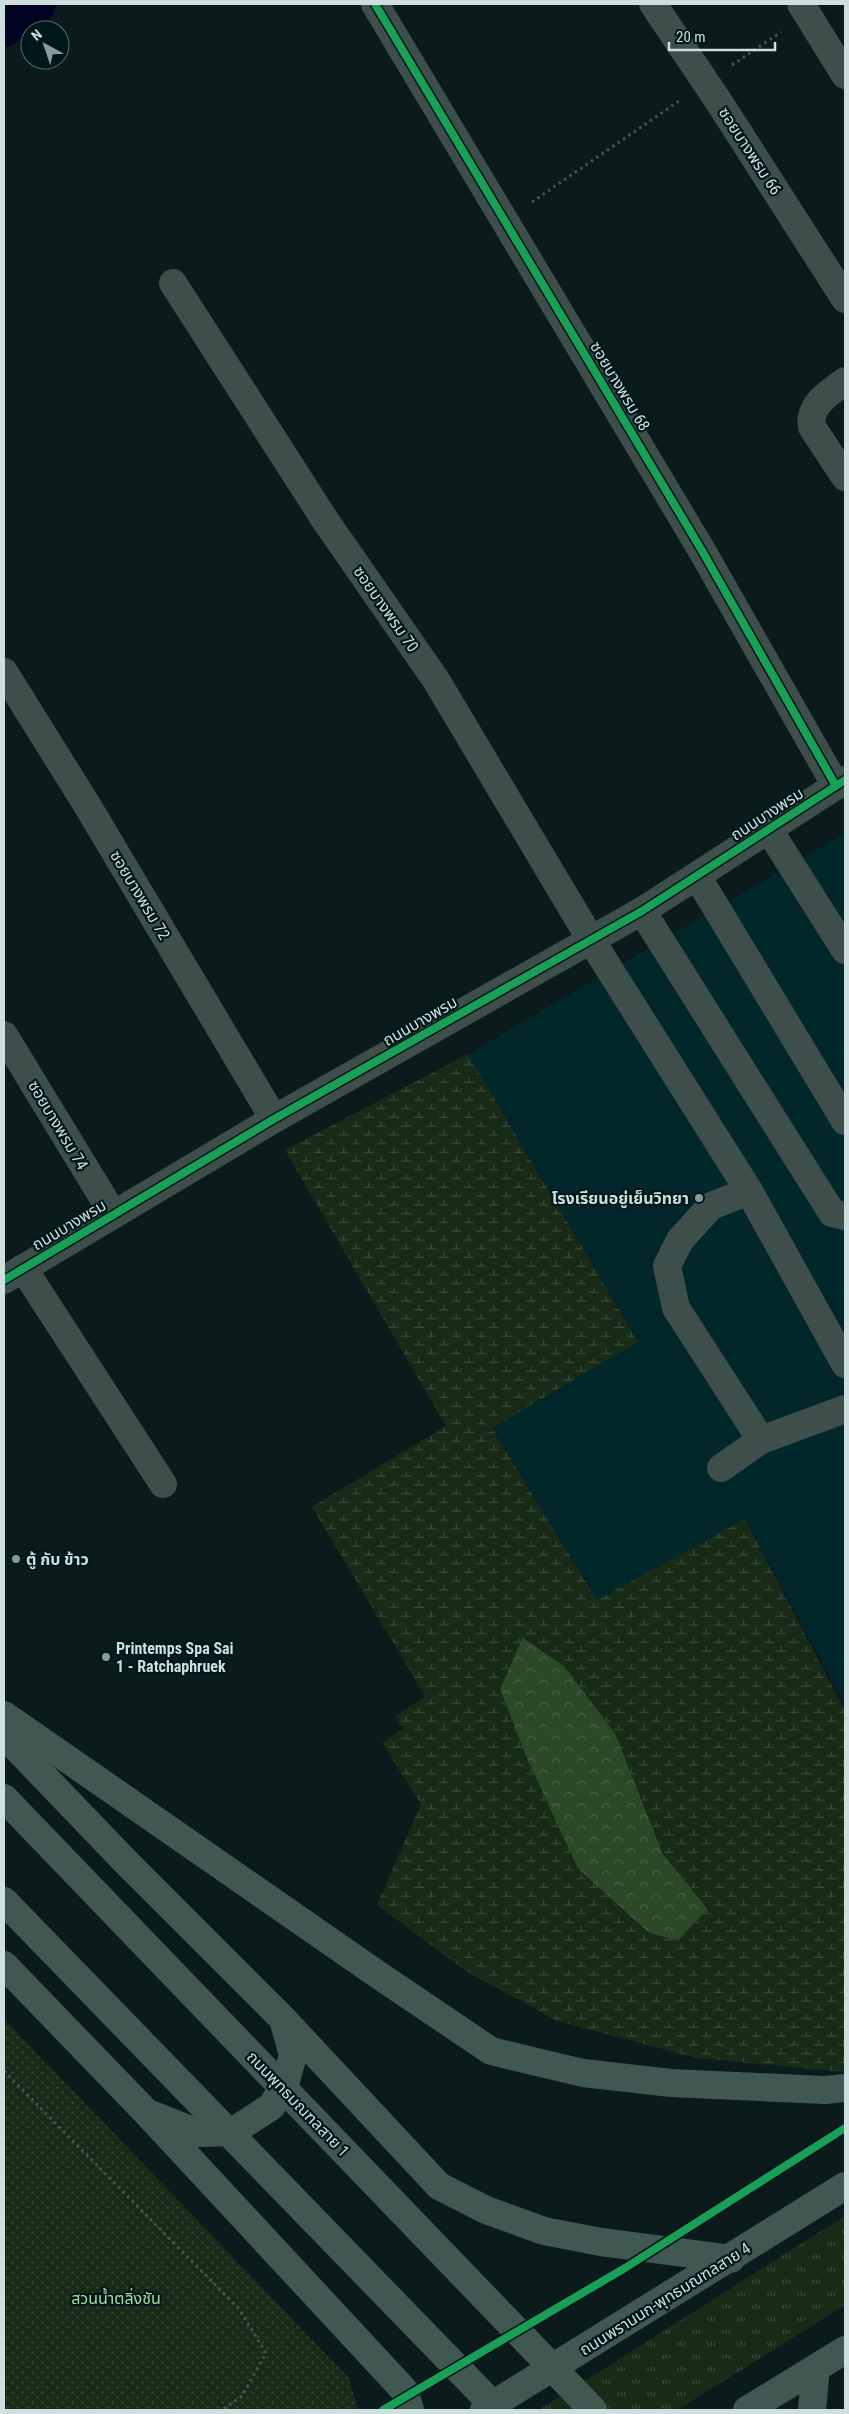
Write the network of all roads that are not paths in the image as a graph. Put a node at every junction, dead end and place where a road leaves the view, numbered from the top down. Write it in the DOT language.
graph roads {
  1 [pos="375,4"];
  2 [pos="653,4"];
  3 [pos="804,9"];
  4 [pos="845,75"];
  5 [pos="173,283"];
  6 [pos="845,299"];
  7 [pos="845,380"];
  8 [pos="845,477"];
  9 [pos="4,672"];
  10 [pos="841,783"];
  11 [pos="769,830"];
  12 [pos="697,876"];
  13 [pos="642,911"];
  14 [pos="591,940"];
  15 [pos="845,950"];
  16 [pos="4,1035"];
  17 [pos="274,1119"];
  18 [pos="845,1121"];
  19 [pos="749,1191"];
  20 [pos="113,1214"];
  21 [pos="845,1216"];
  22 [pos="13,1274"];
  23 [pos="843,1354"];
  24 [pos="845,1409"];
  25 [pos="761,1440"];
  26 [pos="720,1468"];
  27 [pos="163,1484"];
  28 [pos="4,1715"];
  29 [pos="4,1735"];
  30 [pos="4,1798"];
  31 [pos="4,1901"];
  32 [pos="4,1965"];
  33 [pos="283,2019"];
  34 [pos="845,2088"];
  35 [pos="146,2112"];
  36 [pos="845,2186"];
  37 [pos="731,2259"];
  38 [pos="845,2350"];
  39 [pos="816,2368"];
  40 [pos="410,2410"];
  41 [pos="484,2410"];
  42 [pos="498,2410"];
  43 [pos="593,2410"];
  44 [pos="748,2410"];
  45 [pos="812,2410"];
  1 -- 10 [label="street, ซอยบางพรม 68"];
  2 -- 6 [label="street, ซอยบางพรม 66"];
  3 -- 4 [label="street"];
  5 -- 14 [label="street, ซอยบางพรม 70"];
  7 -- 8 [label="street"];
  9 -- 17 [label="street, ซอยบางพรม 72"];
  10 -- 11 [label="street, ถนนบางพรม"];
  11 -- 12 [label="street, ถนนบางพรม"];
  11 -- 15 [label="street"];
  12 -- 13 [label="street, ถนนบางพรม"];
  12 -- 18 [label="street"];
  13 -- 14 [label="street, ถนนบางพรม"];
  13 -- 21 [label="street"];
  14 -- 17 [label="street, ถนนบางพรม"];
  14 -- 19 [label="street, ซอยบางพรม 70"];
  16 -- 20 [label="street, ซอยบางพรม 74"];
  17 -- 20 [label="street, ถนนบางพรม"];
  19 -- 23 [label="street, ซอยบางพรม 70"];
  19 -- 25 [label="street"];
  20 -- 22 [label="street, ถนนบางพรม"];
  22 -- 27 [label="street"];
  24 -- 25 [label="street"];
  25 -- 26 [label="street"];
  28 -- 34 [label="main road"];
  29 -- 33 [label="main road"];
  30 -- 43 [label="main road, ถนนพุทธมณฑลสาย 1, bridge"];
  31 -- 42 [label="main road, bridge"];
  32 -- 35 [label="main road"];
  33 -- 35 [label="main road"];
  33 -- 37 [label="main road"];
  35 -- 40 [label="main road"];
  36 -- 37 [label="main road, ถนนพรานนก-พุทธมณฑลสาย 4"];
  37 -- 41 [label="main road, ถนนพรานนก-พุทธมณฑลสาย 4"];
  38 -- 39 [label="main road"];
  39 -- 44 [label="main road"];
  39 -- 45 [label="main road"];
}
